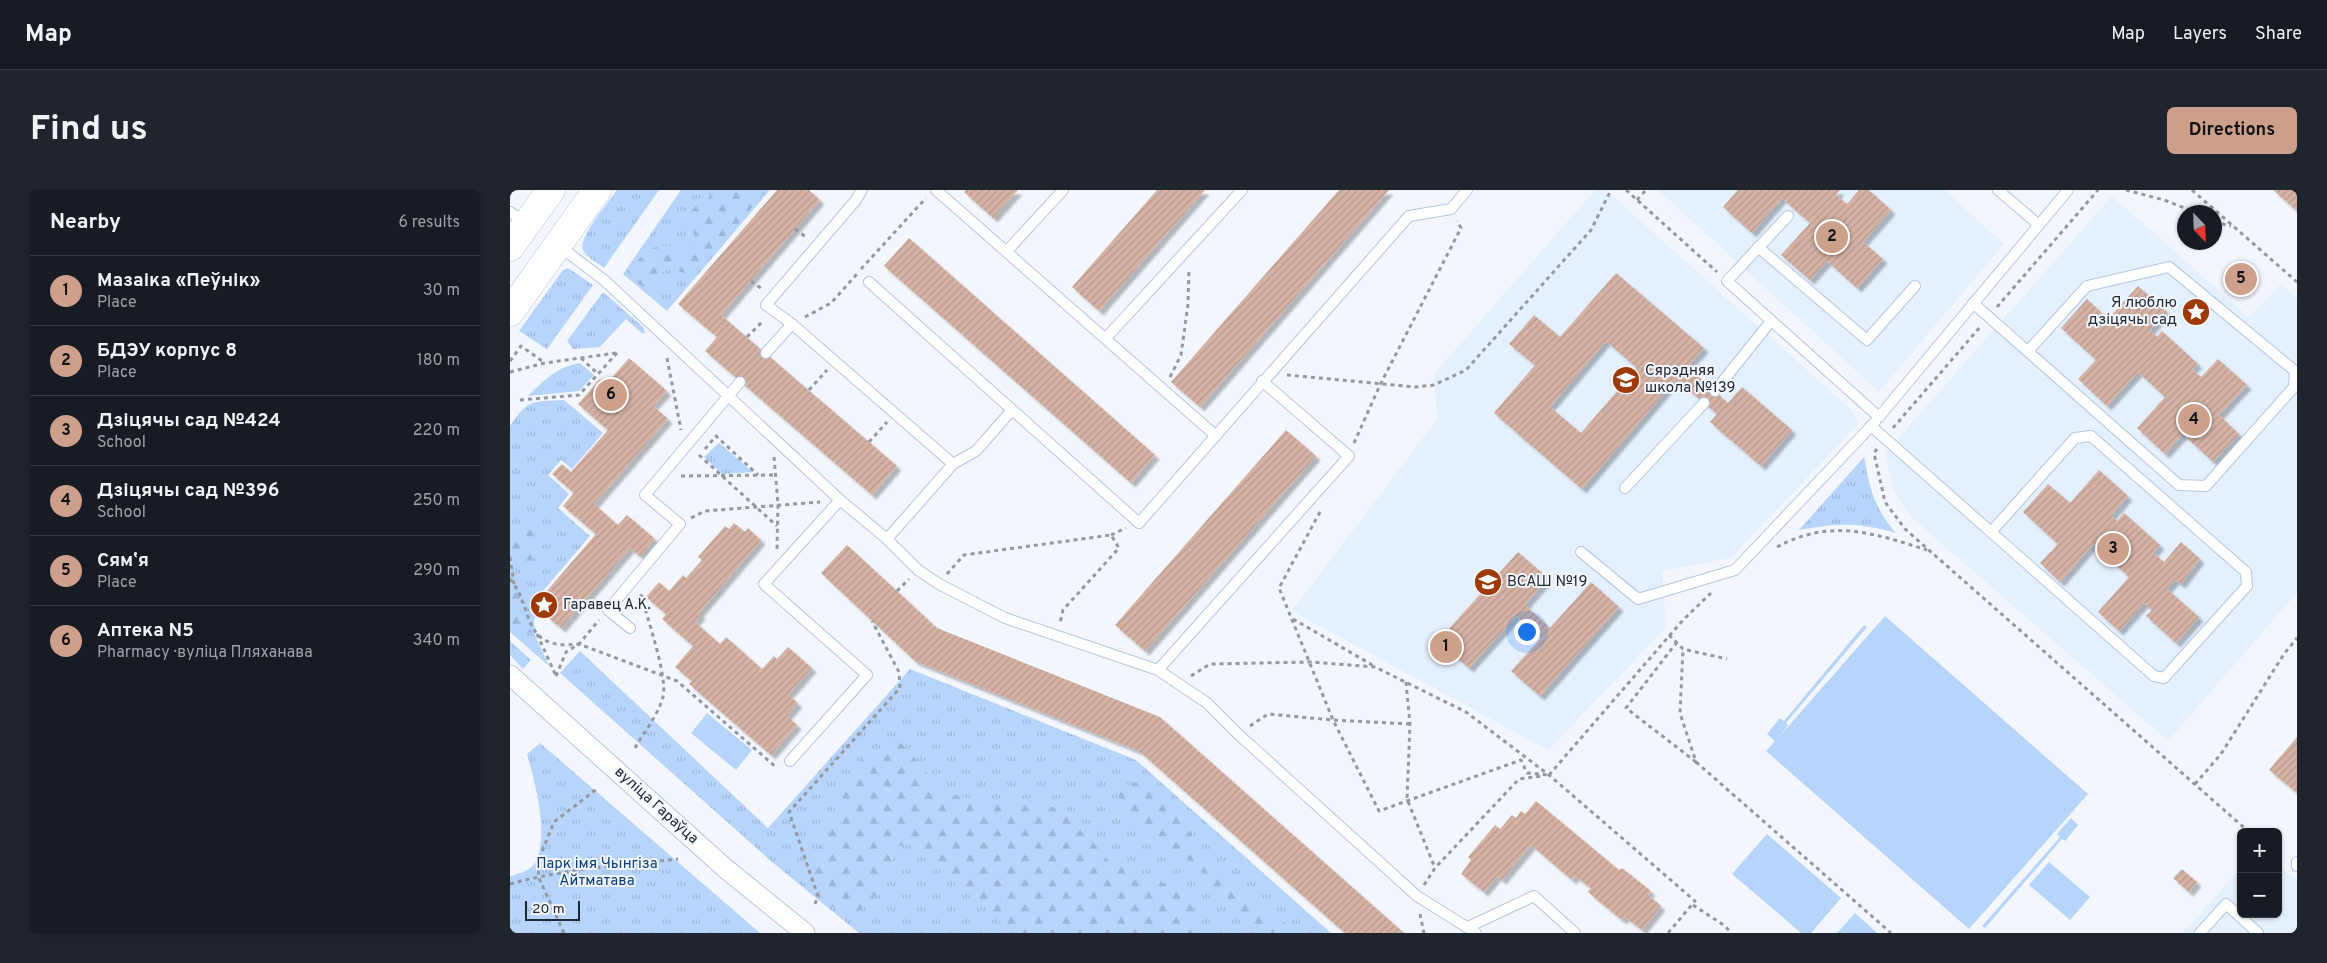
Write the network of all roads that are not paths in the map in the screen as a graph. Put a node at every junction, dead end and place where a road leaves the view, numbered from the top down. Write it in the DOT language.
graph roads {
  1 [pos="551,190"];
  2 [pos="597,190"];
  3 [pos="862,190"];
  4 [pos="936,190"];
  5 [pos="1063,190"];
  6 [pos="1242,190"];
  7 [pos="1467,190"];
  8 [pos="1998,190"];
  9 [pos="2068,190"];
  10 [pos="1788,216"];
  11 [pos="518,217"];
  12 [pos="2039,225"];
  13 [pos="557,245"];
  14 [pos="510,247"];
  15 [pos="1758,247"];
  16 [pos="1007,251"];
  17 [pos="869,282"];
  18 [pos="1915,286"];
  19 [pos="1973,303"];
  20 [pos="510,312"];
  21 [pos="1771,322"];
  22 [pos="792,324"];
  23 [pos="1106,338"];
  24 [pos="2028,351"];
  25 [pos="766,353"];
  26 [pos="1266,377"];
  27 [pos="740,382"];
  28 [pos="1715,391"];
  29 [pos="728,396"];
  30 [pos="1704,403"];
  31 [pos="1011,410"];
  32 [pos="1878,417"];
  33 [pos="1871,426"];
  34 [pos="1215,435"];
  35 [pos="953,464"];
  36 [pos="1625,488"];
  37 [pos="840,500"];
  38 [pos="1991,532"];
  39 [pos="886,539"];
  40 [pos="1581,552"];
  41 [pos="630,628"];
  42 [pos="1158,670"];
  43 [pos="510,675"];
  44 [pos="790,761"];
  45 [pos="2297,862"];
  46 [pos="2297,866"];
  47 [pos="1472,930"];
  48 [pos="805,933"];
  49 [pos="1575,933"];
  50 [pos="2200,933"];
  51 [pos="2258,933"];
  1 -- 11 [label="main road"];
  2 -- 13 [label="main road"];
  3 -- 22 [label="lane"];
  4 -- 16 [label="lane"];
  5 -- 16 [label="lane"];
  6 -- 23 [label="lane"];
  7 -- 26 [label="lane"];
  8 -- 12 [label="lane"];
  9 -- 12 [label="lane"];
  10 -- 15 [label="lane"];
  11 -- 13 [label="main road"];
  11 -- 14 [label="main road"];
  12 -- 19 [label="lane"];
  13 -- 20 [label="main road"];
  13 -- 29 [label="lane"];
  15 -- 18 [label="lane"];
  15 -- 21 [label="lane"];
  16 -- 23 [label="lane"];
  17 -- 31 [label="lane"];
  19 -- 24 [label="lane"];
  19 -- 32 [label="lane"];
  21 -- 28 [label="lane"];
  21 -- 32 [label="lane"];
  22 -- 25 [label="lane"];
  22 -- 35 [label="lane"];
  23 -- 34 [label="lane"];
  24 -- 24 [label="lane"];
  26 -- 34 [label="lane"];
  26 -- 42 [label="lane"];
  27 -- 29 [label="lane"];
  29 -- 37 [label="lane"];
  29 -- 41 [label="lane"];
  30 -- 36 [label="lane"];
  31 -- 34 [label="lane"];
  31 -- 35 [label="lane"];
  32 -- 33 [label="lane"];
  33 -- 38 [label="lane"];
  33 -- 40 [label="lane"];
  35 -- 39 [label="lane"];
  37 -- 39 [label="lane"];
  37 -- 44 [label="lane"];
  38 -- 38 [label="lane"];
  39 -- 42 [label="lane"];
  42 -- 47 [label="lane"];
  43 -- 48 [label="street, вуліца Гараўца"];
  45 -- 46 [label="lane"];
  47 -- 49 [label="lane"];
  50 -- 51 [label="lane"];
}
